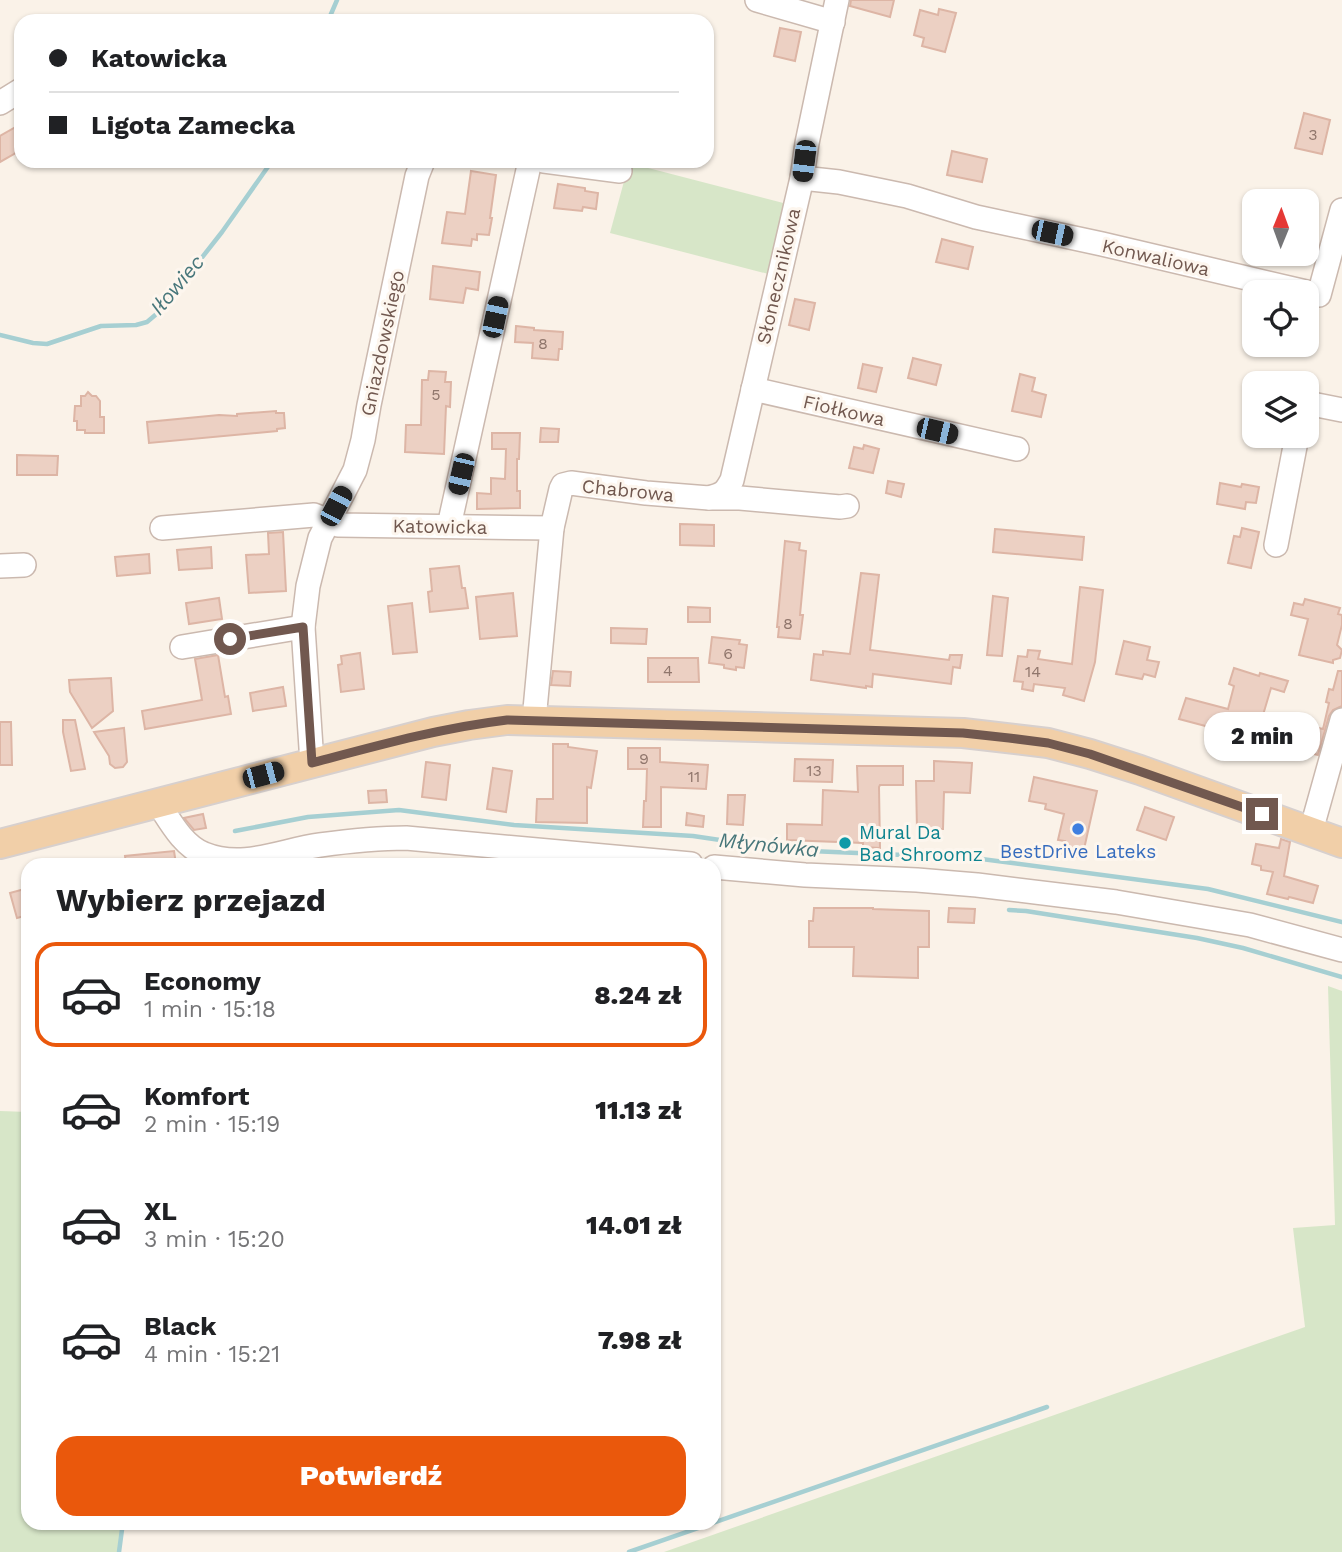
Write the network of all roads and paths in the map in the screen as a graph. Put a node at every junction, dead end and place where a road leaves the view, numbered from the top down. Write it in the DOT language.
graph roads {
  1 [pos="757,0"];
  2 [pos="835,11"];
  3 [pos="421,168"];
  4 [pos="528,168"];
  5 [pos="597,168"];
  6 [pos="620,171"];
  7 [pos="802,178"];
  8 [pos="1342,210"];
  9 [pos="1256,280"];
  10 [pos="1316,280"];
  11 [pos="752,389"];
  12 [pos="1319,405"];
  13 [pos="1342,410"];
  14 [pos="1295,448"];
  15 [pos="1017,449"];
  16 [pos="709,498"];
  17 [pos="847,506"];
  18 [pos="328,521"];
  19 [pos="449,526"];
  20 [pos="552,527"];
  21 [pos="162,528"];
  22 [pos="1276,545"];
  23 [pos="24,565"];
  24 [pos="0,566"];
  25 [pos="303,627"];
  26 [pos="182,647"];
  27 [pos="534,720"];
  28 [pos="1342,720"];
  29 [pos="312,763"];
  30 [pos="158,803"];
  31 [pos="1311,831"];
  32 [pos="1342,843"];
  33 [pos="0,844"];
  34 [pos="217,858"];
  35 [pos="255,858"];
  36 [pos="625,858"];
  37 [pos="721,868"];
  38 [pos="1342,950"];
  1 -- 2 [label="street"];
  2 -- 7 [label="street, Słonecznikowa"];
  3 -- 18 [label="street, Gniazdowskiego"];
  4 -- 19 [label="street"];
  5 -- 6 [label="street"];
  7 -- 9 [label="street, Konwaliowa"];
  7 -- 11 [label="street, Słonecznikowa"];
  8 -- 10 [label="street"];
  11 -- 15 [label="street, Fiołkowa"];
  11 -- 16 [label="street, Słonecznikowa"];
  12 -- 13 [label="street"];
  14 -- 22 [label="street"];
  16 -- 17 [label="street, Chabrowa"];
  16 -- 20 [label="street, Chabrowa"];
  18 -- 19 [label="street, Katowicka"];
  18 -- 21 [label="street, Katowicka"];
  18 -- 25 [label="street"];
  19 -- 20 [label="street, Katowicka"];
  20 -- 27 [label="street, Chabrowa"];
  23 -- 24 [label="street"];
  25 -- 26 [label="street"];
  25 -- 29 [label="street"];
  27 -- 29 [label="main road"];
  27 -- 31 [label="main road"];
  28 -- 31 [label="street"];
  29 -- 30 [label="main road"];
  30 -- 33 [label="main road"];
  30 -- 34 [label="street"];
  31 -- 32 [label="main road"];
  35 -- 36 [label="street"];
  37 -- 38 [label="street"];
}
